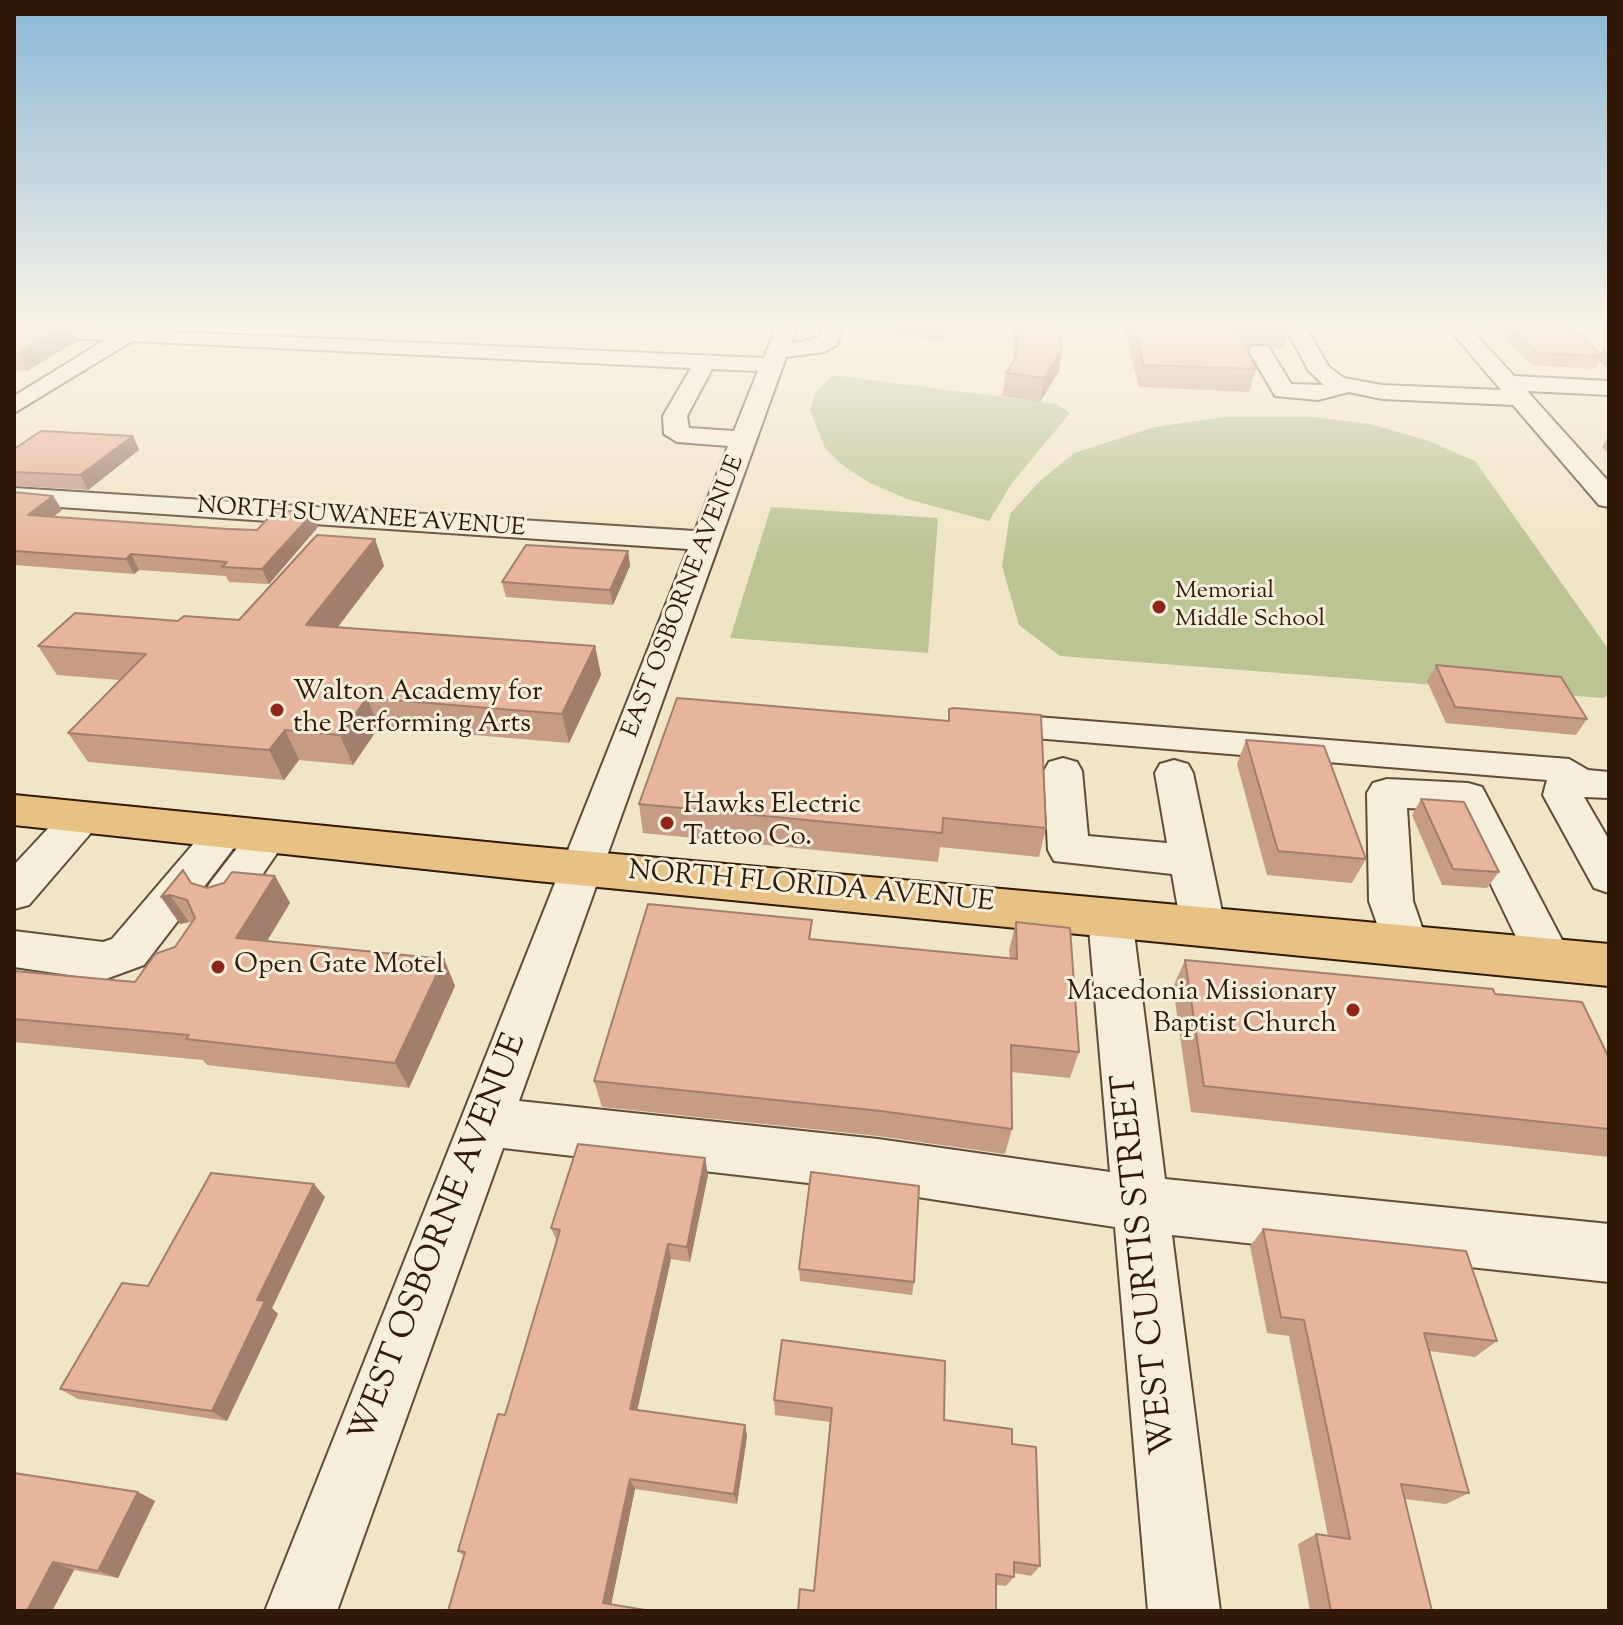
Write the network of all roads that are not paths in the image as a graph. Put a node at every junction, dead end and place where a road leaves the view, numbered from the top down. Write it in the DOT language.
graph roads {
  1 [pos="685,401"];
  2 [pos="753,401"];
  3 [pos="1525,401"];
  4 [pos="745,440"];
  5 [pos="1597,473"];
  6 [pos="14,496"];
  7 [pos="1609,499"];
  8 [pos="707,541"];
  9 [pos="644,705"];
  10 [pos="682,709"];
  11 [pos="950,722"];
  12 [pos="1063,771"];
  13 [pos="1174,773"];
  14 [pos="1595,784"];
  15 [pos="14,810"];
  16 [pos="82,817"];
  17 [pos="247,834"];
  18 [pos="1191,860"];
  19 [pos="582,868"];
  20 [pos="1609,877"];
  21 [pos="14,893"];
  22 [pos="225,895"];
  23 [pos="1110,917"];
  24 [pos="1203,926"];
  25 [pos="1405,945"];
  26 [pos="14,949"];
  27 [pos="182,951"];
  28 [pos="128,952"];
  29 [pos="1549,959"];
  30 [pos="1609,965"];
  31 [pos="485,1122"];
  32 [pos="1141,1204"];
  33 [pos="1609,1253"];
  34 [pos="301,1611"];
  35 [pos="1184,1611"];
  1 -- 4 [label="street"];
  2 -- 4 [label="street, EAST OSBORNE AVENUE"];
  3 -- 5 [label="street"];
  4 -- 8 [label="street, EAST OSBORNE AVENUE"];
  5 -- 7 [label="street"];
  6 -- 8 [label="street, NORTH SUWANEE AVENUE"];
  8 -- 9 [label="street, EAST OSBORNE AVENUE"];
  9 -- 10 [label="street"];
  9 -- 19 [label="street, EAST OSBORNE AVENUE"];
  11 -- 14 [label="street"];
  12 -- 18 [label="street"];
  13 -- 18 [label="street"];
  14 -- 20 [label="street"];
  15 -- 16 [label="main road, NORTH FLORIDA AVENUE"];
  16 -- 17 [label="main road, NORTH FLORIDA AVENUE"];
  16 -- 21 [label="street"];
  17 -- 19 [label="main road, NORTH FLORIDA AVENUE"];
  17 -- 22 [label="street"];
  17 -- 28 [label="street"];
  18 -- 24 [label="street"];
  19 -- 23 [label="main road, NORTH FLORIDA AVENUE"];
  19 -- 31 [label="street, WEST OSBORNE AVENUE"];
  23 -- 24 [label="main road, NORTH FLORIDA AVENUE"];
  23 -- 32 [label="street, WEST CURTIS STREET"];
  24 -- 25 [label="main road, NORTH FLORIDA AVENUE"];
  25 -- 29 [label="main road, NORTH FLORIDA AVENUE"];
  25 -- 29 [label="street"];
  26 -- 28 [label="street"];
  27 -- 28 [label="street"];
  29 -- 30 [label="main road, NORTH FLORIDA AVENUE"];
  31 -- 32 [label="street"];
  31 -- 34 [label="street, WEST OSBORNE AVENUE"];
  32 -- 33 [label="street"];
  32 -- 35 [label="street, WEST CURTIS STREET"];
}
